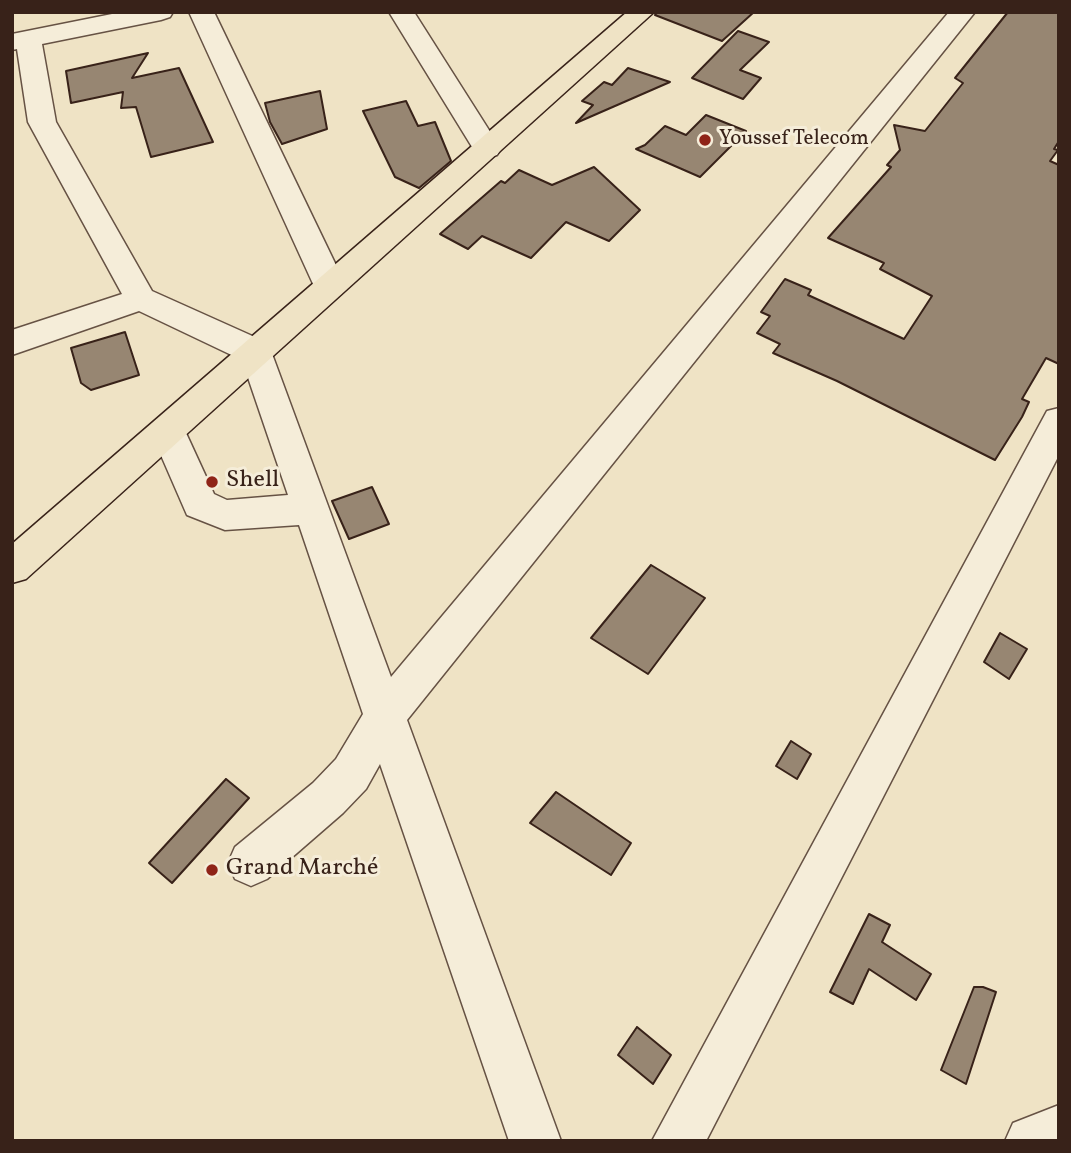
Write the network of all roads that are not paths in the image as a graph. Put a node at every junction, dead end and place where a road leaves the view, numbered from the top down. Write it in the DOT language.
graph roads {
  1 [pos="161,12"];
  2 [pos="201,12"];
  3 [pos="401,12"];
  4 [pos="642,12"];
  5 [pos="964,12"];
  6 [pos="20,40"];
  7 [pos="486,149"];
  8 [pos="330,286"];
  9 [pos="142,299"];
  10 [pos="12,343"];
  11 [pos="256,352"];
  12 [pos="1059,421"];
  13 [pos="167,430"];
  14 [pos="311,509"];
  15 [pos="12,567"];
  16 [pos="384,717"];
  17 [pos="251,863"];
  18 [pos="1059,1131"];
  19 [pos="536,1141"];
  20 [pos="678,1141"];
  21 [pos="1031,1141"];
  1 -- 6 [label="street"];
  2 -- 8 [label="street"];
  3 -- 7 [label="street"];
  4 -- 7 [label="main road"];
  5 -- 16 [label="street"];
  6 -- 9 [label="street"];
  7 -- 8 [label="main road"];
  8 -- 11 [label="main road"];
  9 -- 10 [label="street"];
  9 -- 11 [label="street"];
  11 -- 13 [label="main road"];
  11 -- 14 [label="street"];
  12 -- 20 [label="street"];
  13 -- 14 [label="street"];
  13 -- 15 [label="main road"];
  14 -- 16 [label="street"];
  16 -- 17 [label="street"];
  16 -- 19 [label="street"];
  18 -- 21 [label="street"];
}
